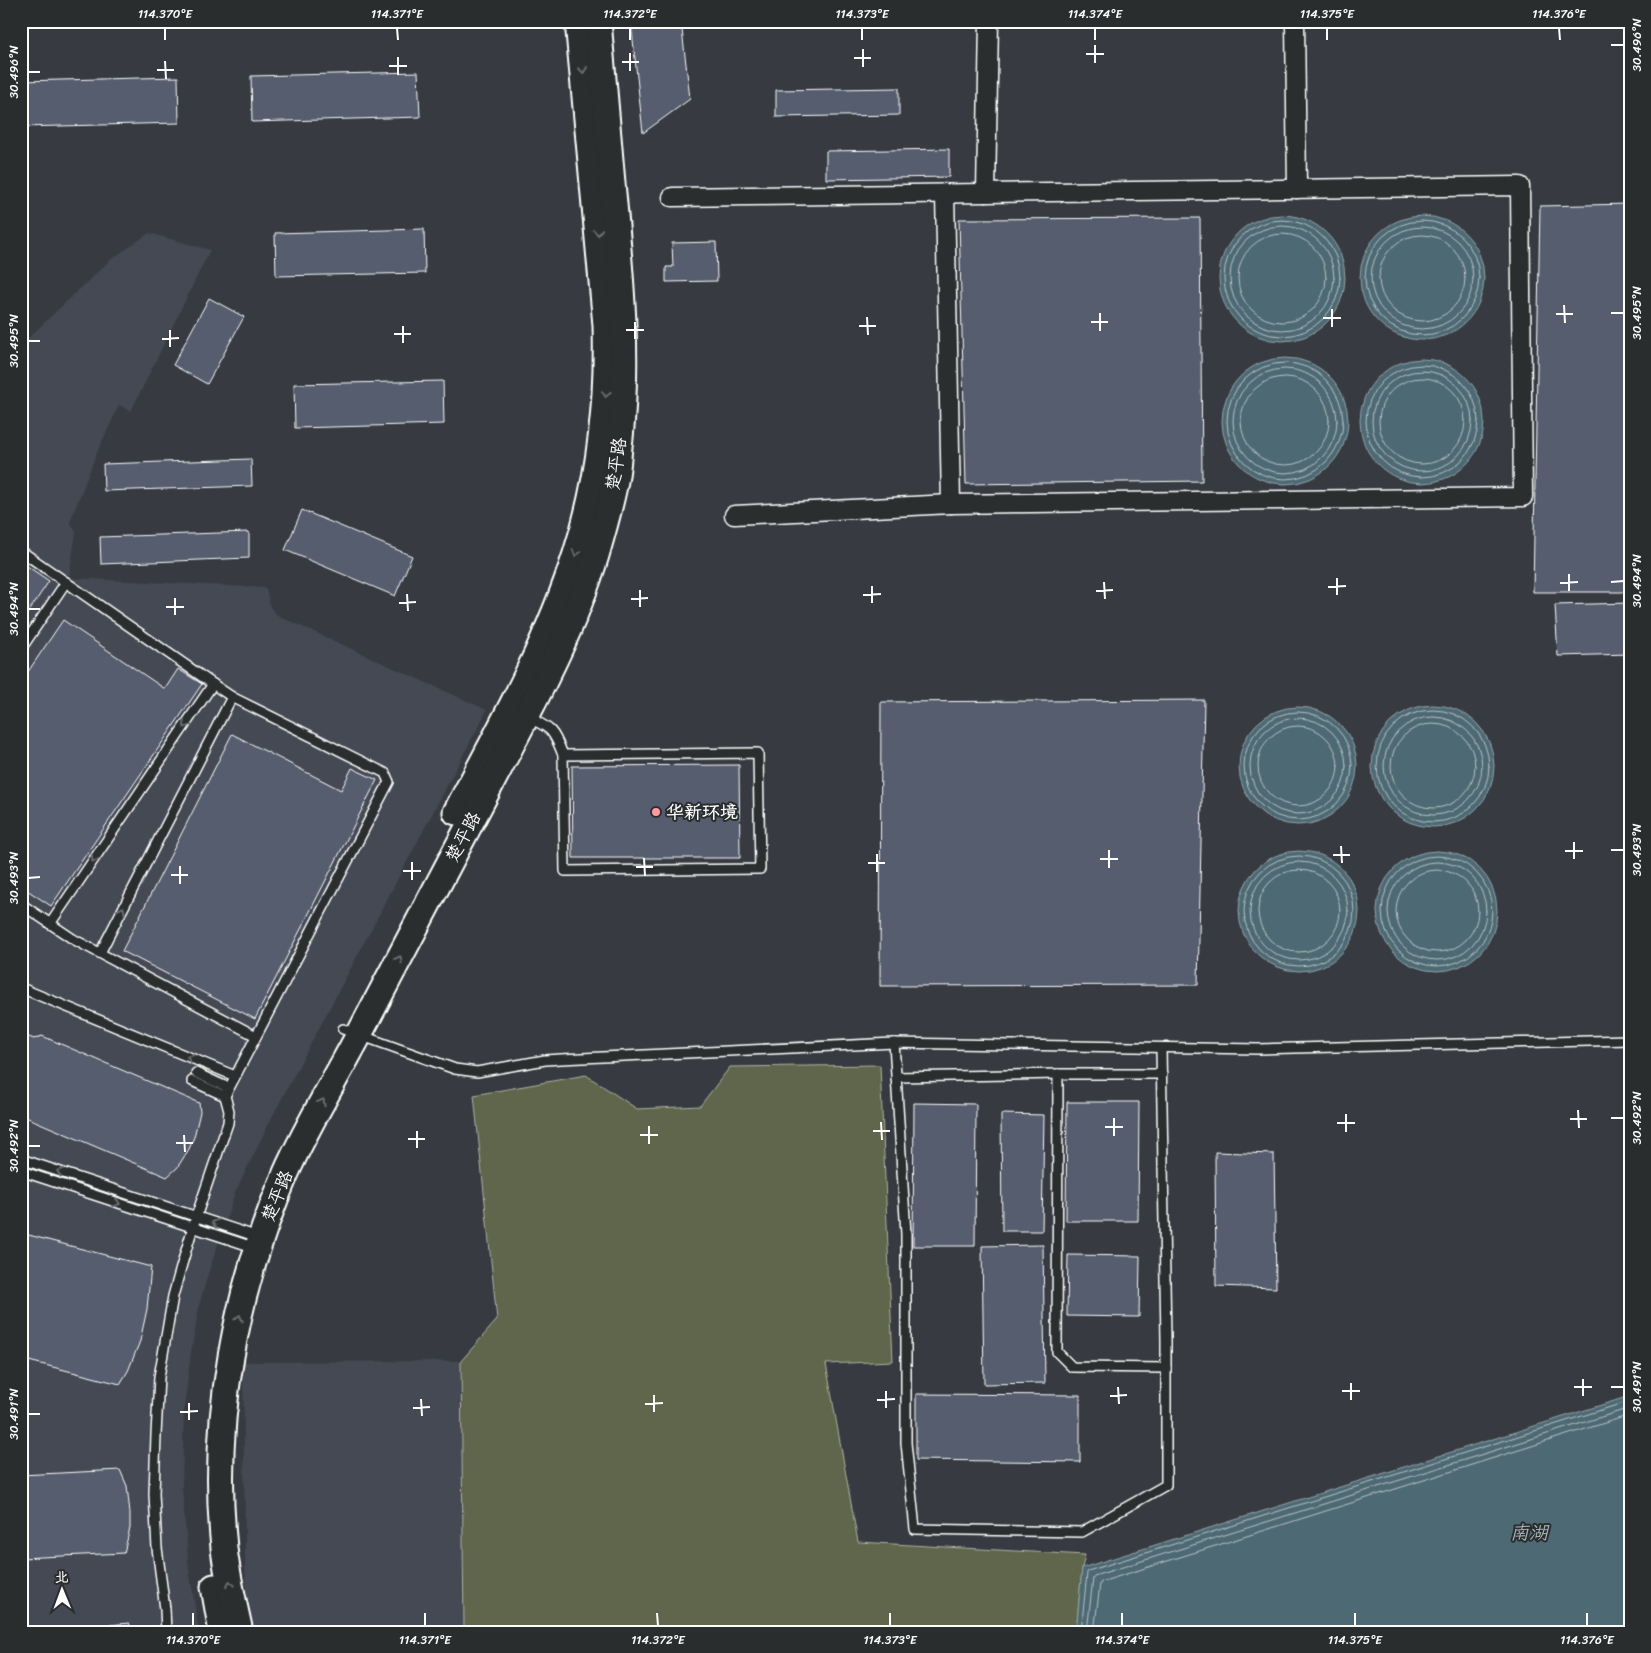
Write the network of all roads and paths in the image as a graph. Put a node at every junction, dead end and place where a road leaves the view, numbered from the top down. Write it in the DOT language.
graph roads {
  1 [pos="578,21"];
  2 [pos="598,21"];
  3 [pos="989,21"];
  4 [pos="1295,21"];
  5 [pos="1297,189"];
  6 [pos="944,193"];
  7 [pos="986,193"];
  8 [pos="672,196"];
  9 [pos="951,504"];
  10 [pos="734,515"];
  11 [pos="21,551"];
  12 [pos="66,582"];
  13 [pos="21,649"];
  14 [pos="213,684"];
  15 [pos="232,697"];
  16 [pos="526,717"];
  17 [pos="563,755"];
  18 [pos="21,904"];
  19 [pos="50,924"];
  20 [pos="100,953"];
  21 [pos="21,988"];
  22 [pos="351,1032"];
  23 [pos="256,1036"];
  24 [pos="1630,1040"];
  25 [pos="894,1043"];
  26 [pos="1161,1048"];
  27 [pos="1058,1074"];
  28 [pos="1162,1074"];
  29 [pos="235,1076"];
  30 [pos="194,1077"];
  31 [pos="896,1077"];
  32 [pos="227,1092"];
  33 [pos="21,1159"];
  34 [pos="21,1171"];
  35 [pos="196,1217"];
  36 [pos="193,1227"];
  37 [pos="251,1241"];
  38 [pos="1166,1368"];
  39 [pos="166,1632"];
  40 [pos="222,1632"];
  41 [pos="240,1632"];
  1 -- 22 [label="main road, 楚平路, one-way"];
  2 -- 16 [label="main road, 楚平路"];
  3 -- 7 [label="street"];
  4 -- 5 [label="street"];
  5 -- 7 [label="street"];
  5 -- 9 [label="street"];
  6 -- 7 [label="street"];
  6 -- 8 [label="street"];
  6 -- 9 [label="street"];
  9 -- 10 [label="street"];
  11 -- 12 [label="lane"];
  12 -- 13 [label="lane"];
  12 -- 14 [label="lane"];
  14 -- 15 [label="lane"];
  14 -- 19 [label="lane, one-way"];
  20 -- 15 [label="lane, one-way"];
  15 -- 23 [label="lane"];
  16 -- 17 [label="lane"];
  22 -- 16 [label="main road, 楚平路, one-way"];
  17 -- 17 [label="lane"];
  18 -- 19 [label="lane"];
  19 -- 20 [label="lane"];
  20 -- 23 [label="lane"];
  29 -- 21 [label="lane, one-way"];
  22 -- 25 [label="lane"];
  22 -- 37 [label="main road, 楚平路"];
  23 -- 29 [label="lane"];
  24 -- 26 [label="lane"];
  25 -- 26 [label="lane"];
  25 -- 31 [label="lane"];
  26 -- 28 [label="lane"];
  27 -- 28 [label="lane"];
  27 -- 31 [label="lane"];
  27 -- 38 [label="lane"];
  28 -- 38 [label="lane"];
  29 -- 32 [label="lane"];
  30 -- 32 [label="lane"];
  31 -- 38 [label="lane"];
  32 -- 35 [label="lane"];
  35 -- 33 [label="lane, one-way"];
  34 -- 36 [label="lane, one-way"];
  35 -- 36 [label="lane"];
  37 -- 35 [label="lane, one-way"];
  36 -- 37 [label="lane"];
  36 -- 39 [label="lane"];
  37 -- 40 [label="main road, 楚平路"];
  41 -- 37 [label="main road, 楚平路, one-way"];
}
